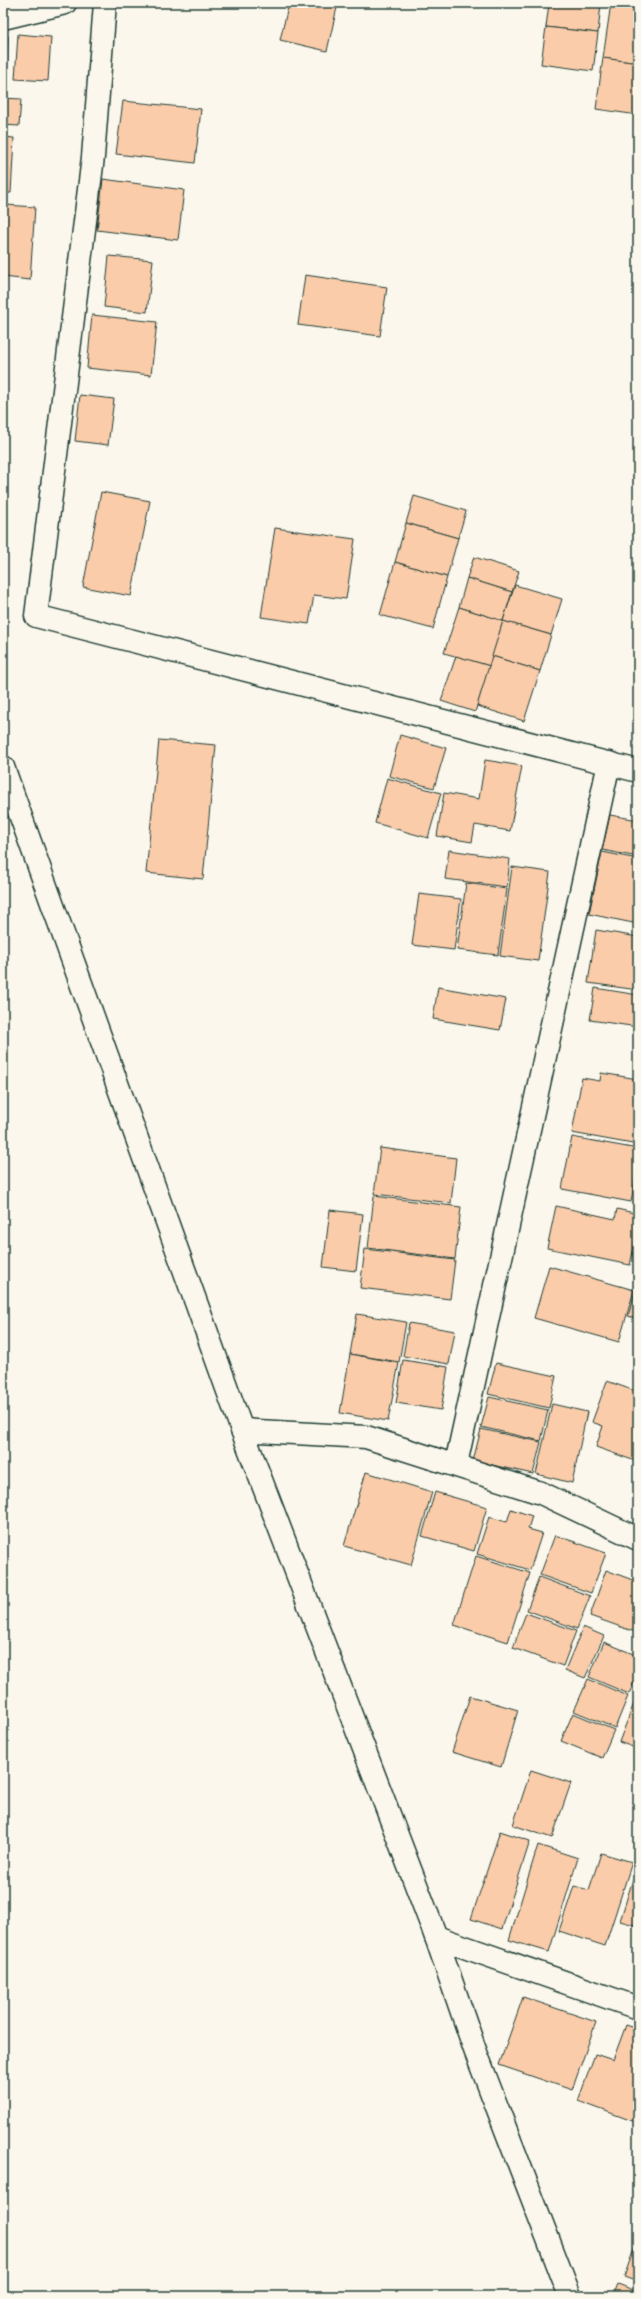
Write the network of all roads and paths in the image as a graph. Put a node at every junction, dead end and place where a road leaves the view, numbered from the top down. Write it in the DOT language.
graph roads {
  1 [pos="65,3"];
  2 [pos="105,3"];
  3 [pos="3,18"];
  4 [pos="609,763"];
  5 [pos="3,767"];
  6 [pos="638,771"];
  7 [pos="242,1430"];
  8 [pos="456,1464"];
  9 [pos="638,1539"];
  10 [pos="436,1937"];
  11 [pos="638,2008"];
  12 [pos="570,2296"];
  1 -- 3 [label="street"];
  2 -- 4 [label="street"];
  4 -- 6 [label="street"];
  4 -- 8 [label="street"];
  5 -- 7 [label="street"];
  7 -- 8 [label="street"];
  7 -- 10 [label="street"];
  8 -- 9 [label="street"];
  10 -- 11 [label="street"];
  10 -- 12 [label="street"];
}
